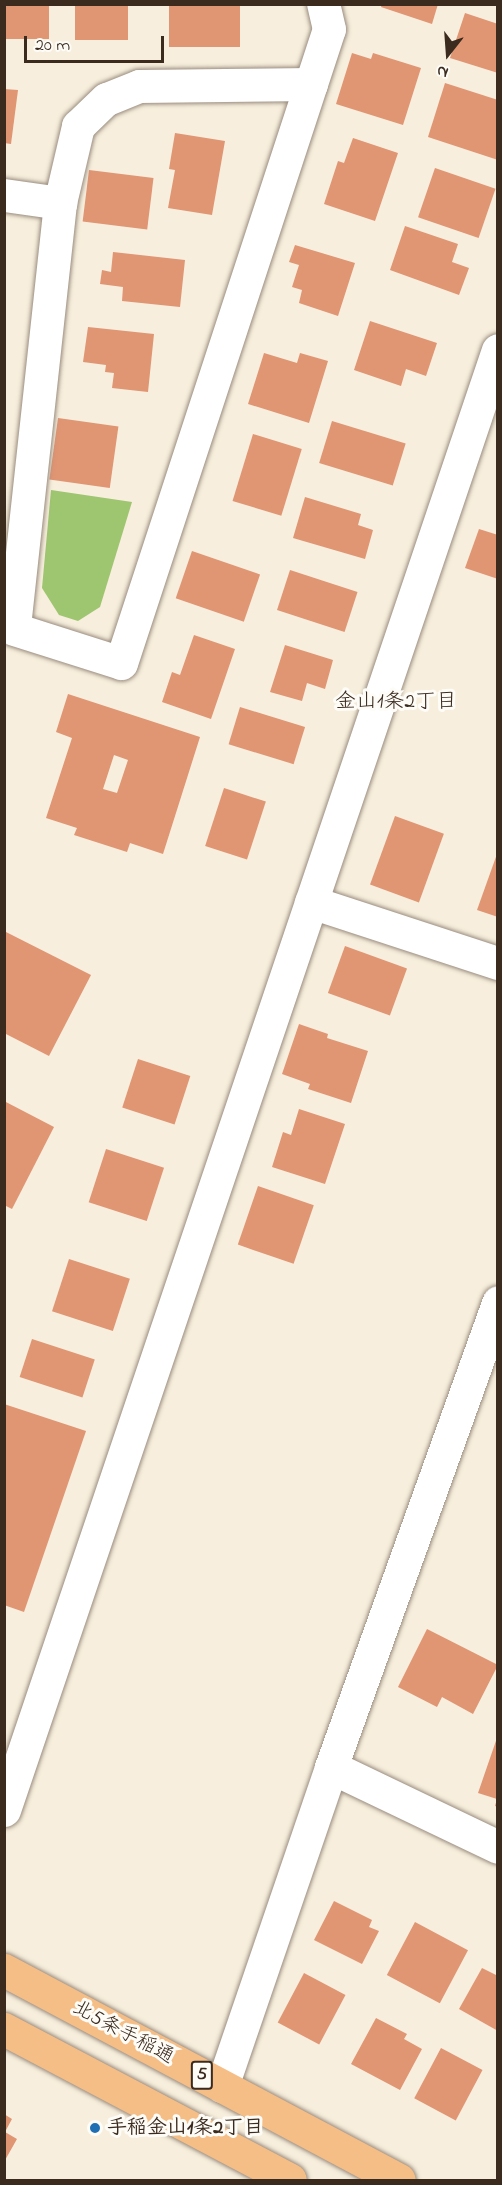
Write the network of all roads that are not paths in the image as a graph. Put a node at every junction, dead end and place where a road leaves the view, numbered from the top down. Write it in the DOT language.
graph roads {
  1 [pos="323,4"];
  2 [pos="311,84"];
  3 [pos="4,195"];
  4 [pos="60,203"];
  5 [pos="498,350"];
  6 [pos="311,902"];
  7 [pos="498,963"];
  8 [pos="498,1302"];
  9 [pos="331,1767"];
  10 [pos="4,1810"];
  11 [pos="498,1847"];
  12 [pos="4,1970"];
  13 [pos="4,2029"];
  14 [pos="222,2086"];
  15 [pos="290,2181"];
  16 [pos="399,2181"];
  1 -- 2 [label="street"];
  2 -- 4 [label="street"];
  2 -- 4 [label="street"];
  3 -- 4 [label="street"];
  5 -- 6 [label="street"];
  6 -- 7 [label="street"];
  6 -- 10 [label="street"];
  8 -- 9 [label="street"];
  9 -- 11 [label="street"];
  9 -- 14 [label="street"];
  12 -- 14 [label="highway, 北5条手稲通 / 5"];
  13 -- 15 [label="highway"];
  14 -- 16 [label="highway, 北5条手稲通 / 5"];
}
